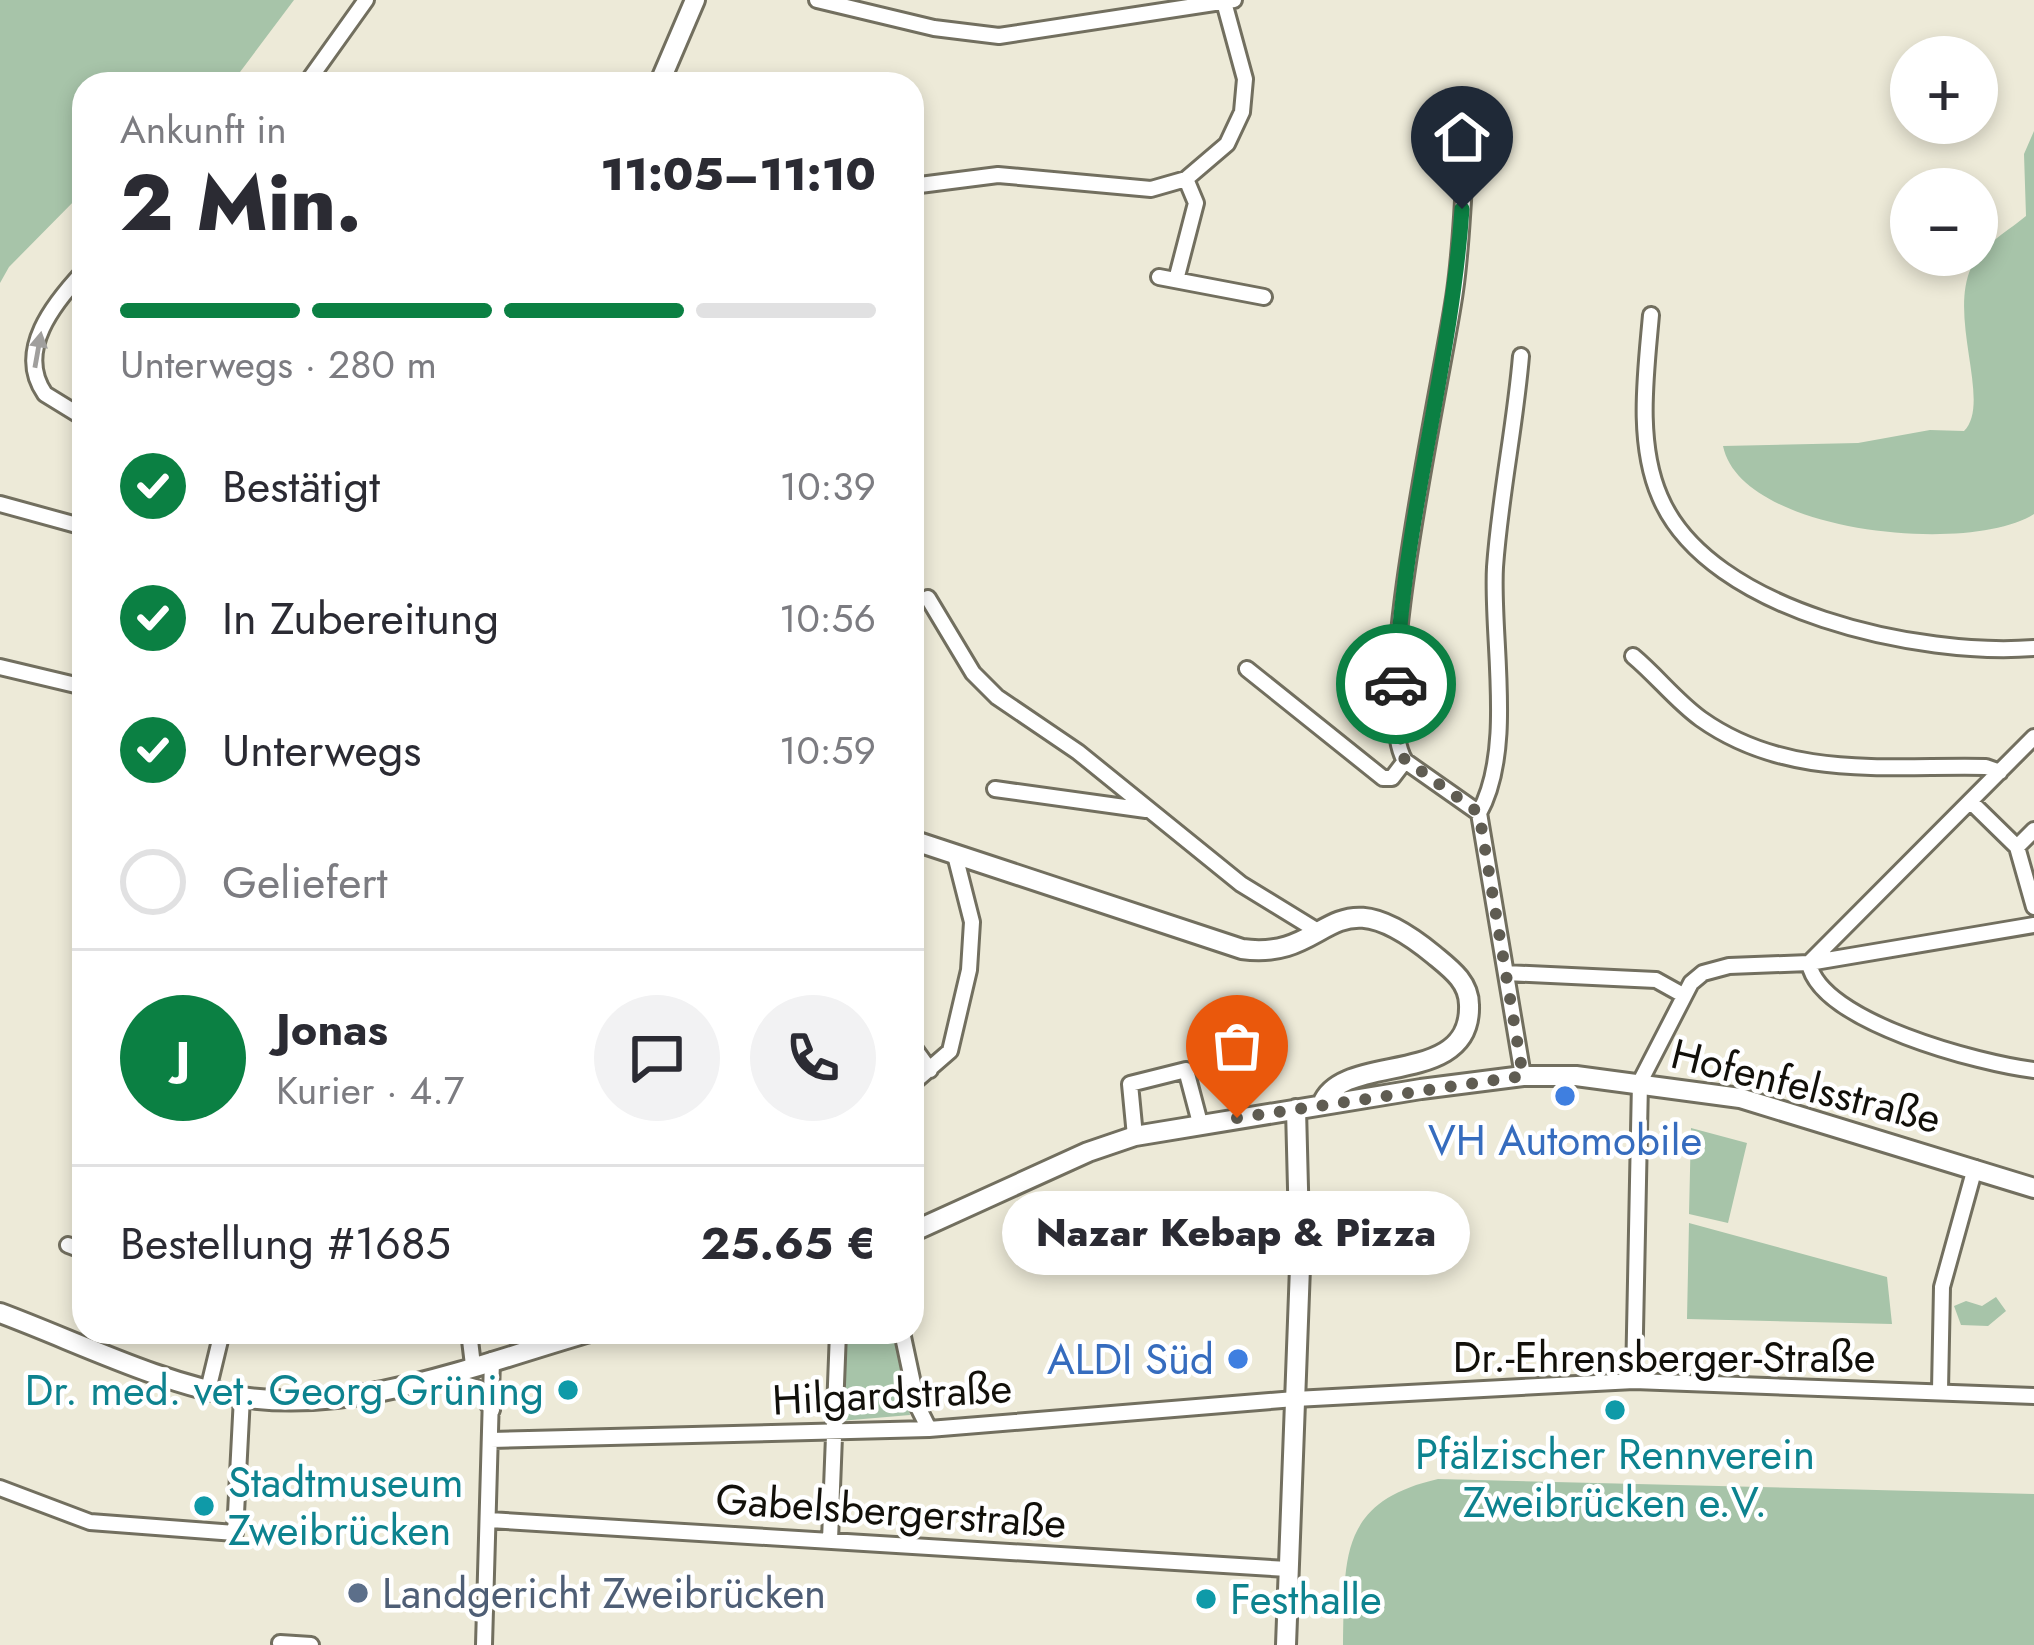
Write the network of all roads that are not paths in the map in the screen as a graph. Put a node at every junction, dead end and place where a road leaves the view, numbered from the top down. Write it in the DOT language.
graph roads {
  1 [pos="367,0"];
  2 [pos="695,0"];
  3 [pos="817,0"];
  4 [pos="1229,1"];
  5 [pos="315,72"];
  6 [pos="664,72"];
  7 [pos="1465,163"];
  8 [pos="1186,179"];
  9 [pos="924,184"];
  10 [pos="1160,277"];
  11 [pos="1176,280"];
  12 [pos="72,286"];
  13 [pos="1264,296"];
  14 [pos="1651,315"];
  15 [pos="1521,356"];
  16 [pos="72,411"];
  17 [pos="0,504"];
  18 [pos="72,524"];
  19 [pos="928,598"];
  20 [pos="2034,648"];
  21 [pos="1633,656"];
  22 [pos="0,668"];
  23 [pos="1247,669"];
  24 [pos="72,684"];
  25 [pos="2034,737"];
  26 [pos="1405,761"];
  27 [pos="2000,772"];
  28 [pos="994,789"];
  29 [pos="1972,803"];
  30 [pos="1151,812"];
  31 [pos="1479,813"];
  32 [pos="2034,830"];
  33 [pos="924,845"];
  34 [pos="2017,847"];
  35 [pos="956,859"];
  36 [pos="2034,907"];
  37 [pos="2034,925"];
  38 [pos="1316,930"];
  39 [pos="1810,963"];
  40 [pos="1506,973"];
  41 [pos="1684,995"];
  42 [pos="924,1062"];
  43 [pos="930,1070"];
  44 [pos="2034,1070"];
  45 [pos="924,1075"];
  46 [pos="1523,1076"];
  47 [pos="1640,1082"];
  48 [pos="1322,1104"];
  49 [pos="1296,1109"];
  50 [pos="1248,1117"];
  51 [pos="1200,1123"];
  52 [pos="1135,1136"];
  53 [pos="1298,1143"];
  54 [pos="1975,1168"];
  55 [pos="2034,1188"];
  56 [pos="924,1227"];
  57 [pos="68,1245"];
  58 [pos="72,1246"];
  59 [pos="0,1313"];
  60 [pos="72,1331"];
  61 [pos="104,1344"];
  62 [pos="219,1344"];
  63 [pos="474,1344"];
  64 [pos="547,1344"];
  65 [pos="837,1344"];
  66 [pos="905,1344"];
  67 [pos="482,1362"];
  68 [pos="430,1377"];
  69 [pos="1634,1382"];
  70 [pos="208,1390"];
  71 [pos="1940,1390"];
  72 [pos="2034,1396"];
  73 [pos="242,1397"];
  74 [pos="1295,1399"];
  75 [pos="492,1410"];
  76 [pos="929,1429"];
  77 [pos="830,1431"];
  78 [pos="491,1440"];
  79 [pos="0,1488"];
  80 [pos="489,1520"];
  81 [pos="830,1540"];
  82 [pos="1288,1569"];
  83 [pos="280,1643"];
  84 [pos="310,1645"];
  85 [pos="484,1645"];
  86 [pos="1286,1645"];
  1 -- 5 [label="street"];
  2 -- 6 [label="main road"];
  3 -- 4 [label="street"];
  4 -- 8 [label="street"];
  7 -- 26 [label="street"];
  8 -- 9 [label="street"];
  8 -- 11 [label="street"];
  10 -- 11 [label="street"];
  11 -- 13 [label="street"];
  16 -- 12 [label="street, one-way"];
  14 -- 20 [label="street"];
  15 -- 31 [label="street"];
  17 -- 18 [label="street"];
  19 -- 30 [label="street"];
  21 -- 27 [label="street"];
  22 -- 24 [label="street"];
  23 -- 26 [label="street"];
  25 -- 27 [label="street"];
  26 -- 31 [label="street"];
  27 -- 29 [label="street"];
  28 -- 30 [label="street"];
  29 -- 34 [label="street"];
  29 -- 39 [label="street"];
  30 -- 38 [label="street"];
  31 -- 40 [label="street"];
  32 -- 34 [label="street"];
  33 -- 35 [label="main road"];
  34 -- 36 [label="street"];
  35 -- 38 [label="main road"];
  35 -- 43 [label="street"];
  37 -- 39 [label="street"];
  38 -- 48 [label="main road"];
  39 -- 41 [label="street"];
  39 -- 44 [label="street"];
  40 -- 41 [label="street"];
  40 -- 46 [label="street"];
  41 -- 47 [label="street"];
  42 -- 43 [label="street"];
  43 -- 45 [label="street"];
  46 -- 47 [label="main road, Hofenfelsstraße"];
  46 -- 48 [label="main road, Hofenfelsstraße"];
  47 -- 54 [label="main road, Hofenfelsstraße"];
  47 -- 69 [label="street"];
  48 -- 49 [label="main road, Hofenfelsstraße"];
  49 -- 50 [label="main road, Hofenfelsstraße"];
  49 -- 53 [label="main road"];
  50 -- 51 [label="main road, Hofenfelsstraße"];
  50 -- 53 [label="main road"];
  51 -- 52 [label="main road, Hofenfelsstraße"];
  51 -- 52 [label="street"];
  52 -- 56 [label="main road, Hofenfelsstraße"];
  53 -- 74 [label="main road"];
  54 -- 55 [label="main road, Hofenfelsstraße"];
  54 -- 71 [label="street"];
  57 -- 58 [label="street"];
  59 -- 60 [label="main road"];
  61 -- 70 [label="main road"];
  62 -- 70 [label="street"];
  63 -- 67 [label="street"];
  64 -- 67 [label="main road"];
  65 -- 77 [label="street"];
  66 -- 76 [label="street"];
  67 -- 68 [label="main road"];
  67 -- 75 [label="street"];
  68 -- 73 [label="main road"];
  68 -- 75 [label="street"];
  69 -- 71 [label="street, Dr.-Ehrensberger-Straße"];
  69 -- 74 [label="street, Dr.-Ehrensberger-Straße"];
  70 -- 73 [label="main road"];
  71 -- 72 [label="street, Dr.-Ehrensberger-Straße"];
  73 -- 79 [label="street"];
  74 -- 76 [label="street, Hilgardstraße"];
  74 -- 82 [label="main road"];
  75 -- 78 [label="street"];
  76 -- 77 [label="street, Hilgardstraße"];
  77 -- 78 [label="street, Hilgardstraße"];
  77 -- 81 [label="street"];
  78 -- 80 [label="street"];
  80 -- 81 [label="street, Gabelsbergerstraße"];
  80 -- 85 [label="street"];
  81 -- 82 [label="street, Gabelsbergerstraße"];
  82 -- 86 [label="main road"];
  83 -- 84 [label="street"];
}
